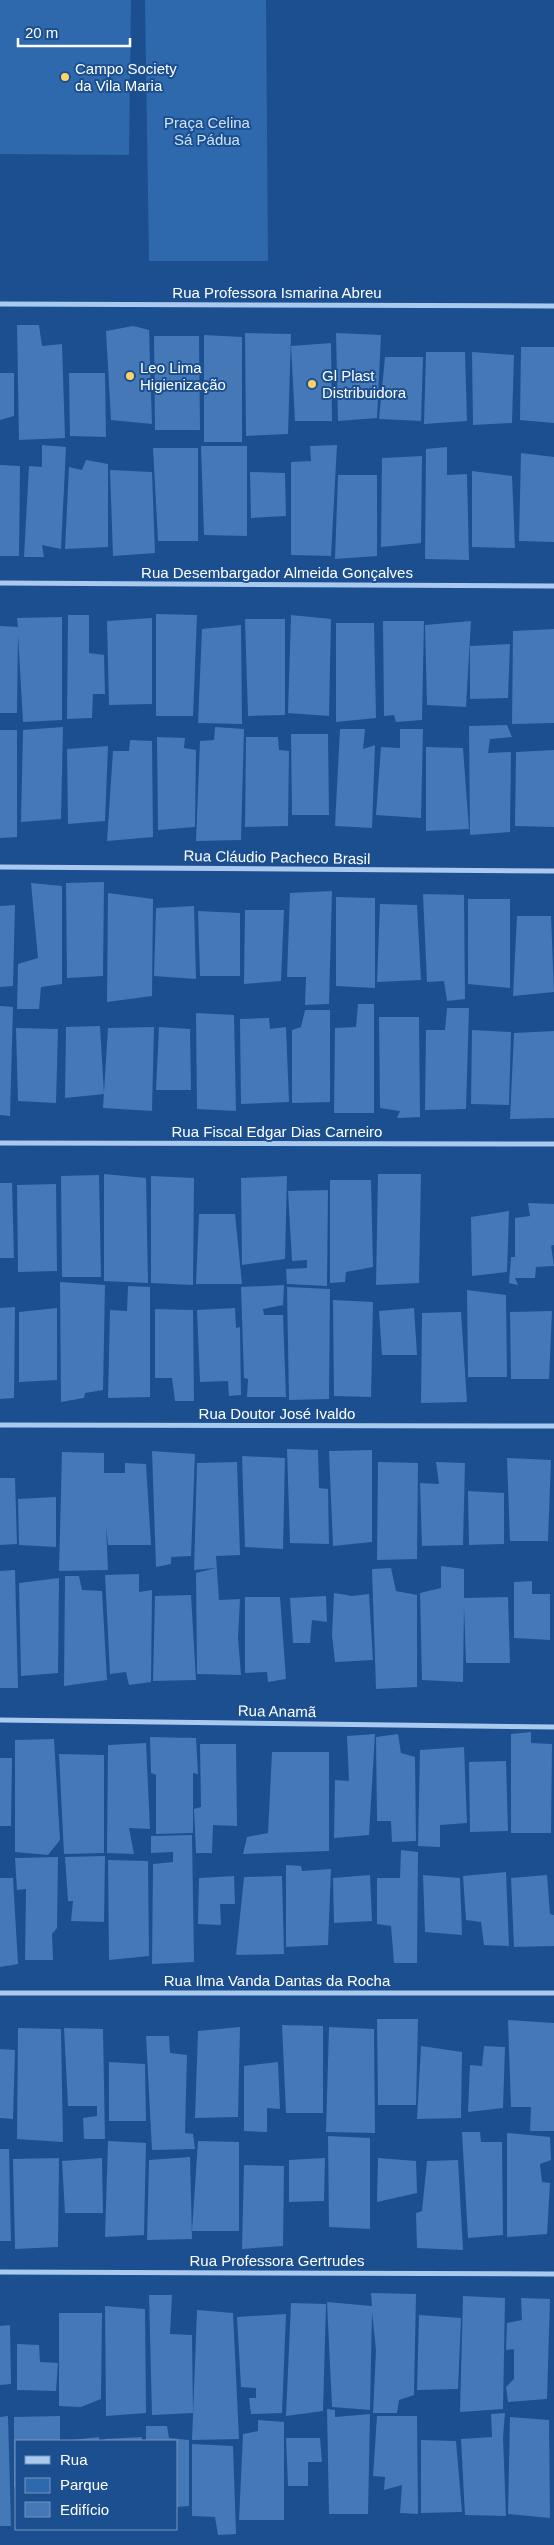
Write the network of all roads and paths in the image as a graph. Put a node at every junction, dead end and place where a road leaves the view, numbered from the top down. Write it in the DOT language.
graph roads {
  1 [pos="0,304"];
  2 [pos="554,306"];
  3 [pos="0,583"];
  4 [pos="554,586"];
  5 [pos="0,866"];
  6 [pos="554,872"];
  7 [pos="0,1143"];
  8 [pos="554,1144"];
  9 [pos="0,1425"];
  10 [pos="554,1426"];
  11 [pos="0,1720"];
  12 [pos="554,1727"];
  13 [pos="0,1993"];
  14 [pos="554,1993"];
  15 [pos="0,2272"];
  16 [pos="554,2274"];
  1 -- 2 [label="street, Rua Professora Ismarina Abreu"];
  3 -- 4 [label="street, Rua Desembargador Almeida Gonçalves"];
  5 -- 6 [label="street, Rua Cláudio Pacheco Brasil"];
  7 -- 8 [label="street, Rua Fiscal Edgar Dias Carneiro"];
  9 -- 10 [label="street, Rua Doutor José Ivaldo"];
  11 -- 12 [label="street, Rua Anamã"];
  13 -- 14 [label="street, Rua Ilma Vanda Dantas da Rocha"];
  15 -- 16 [label="street, Rua Professora Gertrudes"];
}
